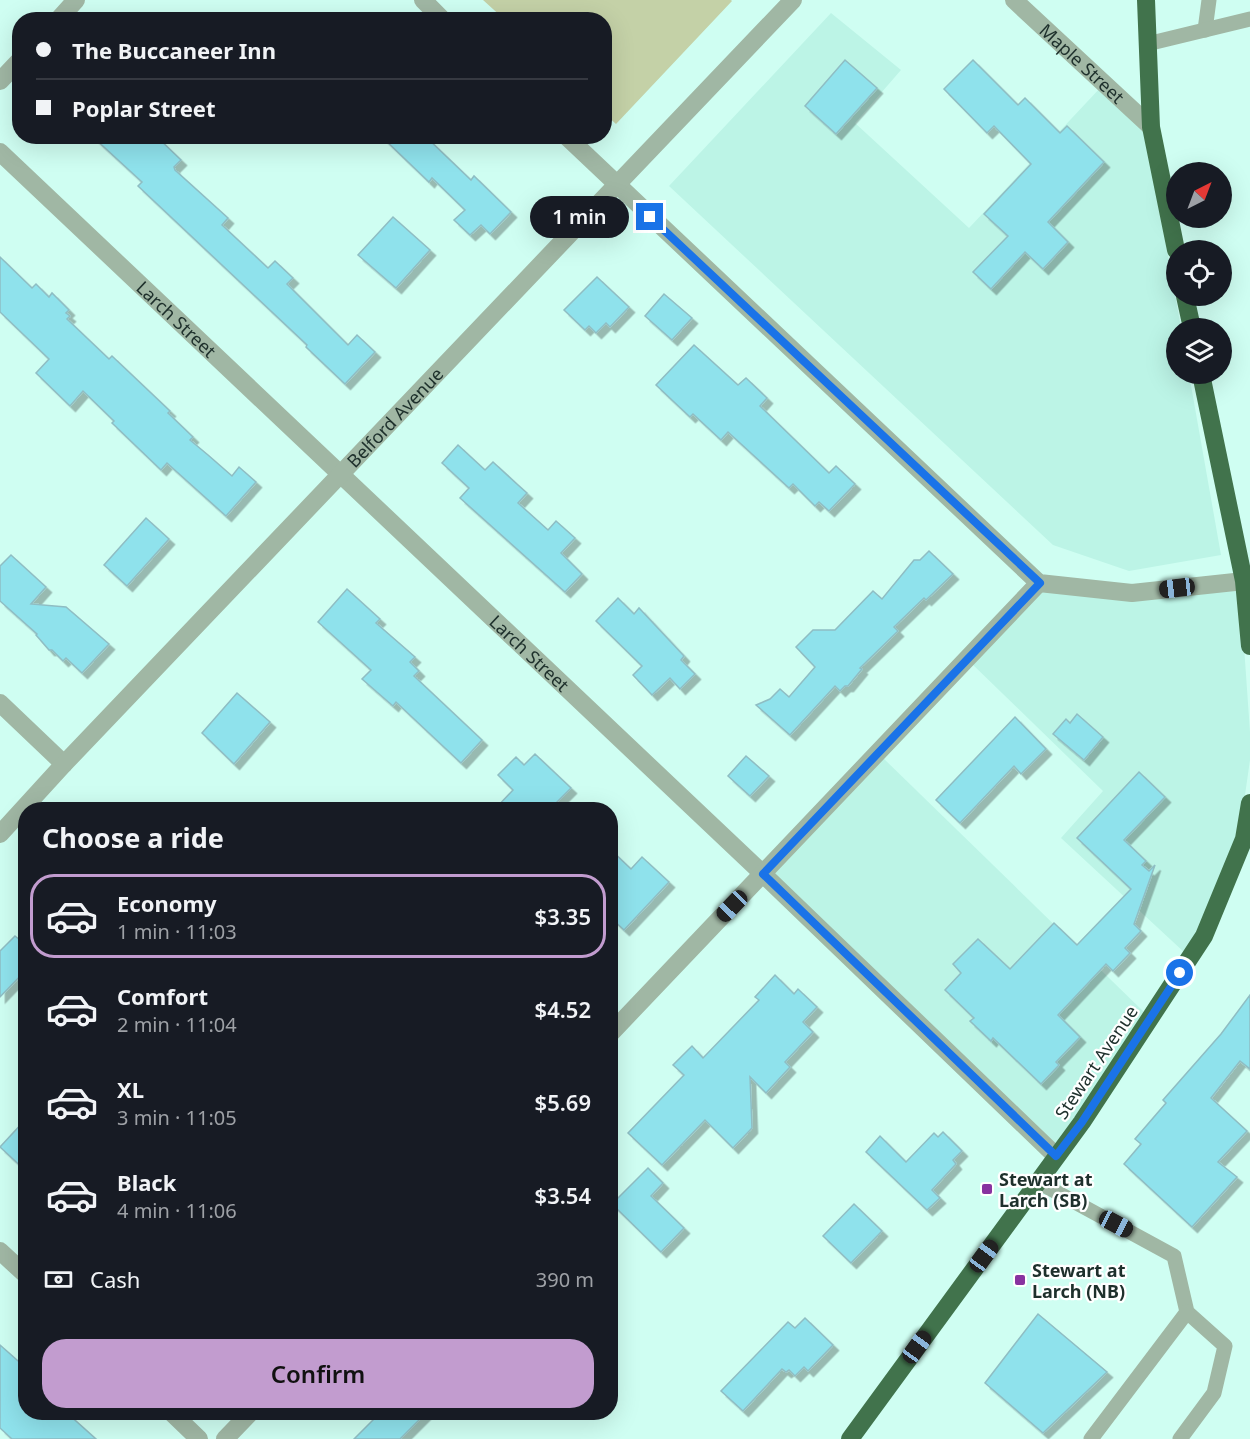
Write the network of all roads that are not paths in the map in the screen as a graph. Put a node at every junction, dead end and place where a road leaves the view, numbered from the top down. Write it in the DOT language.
graph roads {
  1 [pos="76,0"];
  2 [pos="423,0"];
  3 [pos="793,0"];
  4 [pos="1014,0"];
  5 [pos="1146,0"];
  6 [pos="1209,0"];
  7 [pos="65,12"];
  8 [pos="435,12"];
  9 [pos="1250,19"];
  10 [pos="1205,30"];
  11 [pos="1147,44"];
  12 [pos="12,68"];
  13 [pos="0,81"];
  14 [pos="1151,127"];
  15 [pos="574,144"];
  16 [pos="0,152"];
  17 [pos="616,185"];
  18 [pos="1174,240"];
  19 [pos="1204,384"];
  20 [pos="341,474"];
  21 [pos="1244,581"];
  22 [pos="1040,583"];
  23 [pos="1250,646"];
  24 [pos="0,703"];
  25 [pos="64,764"];
  26 [pos="38,802"];
  27 [pos="1250,803"];
  28 [pos="18,820"];
  29 [pos="0,834"];
  30 [pos="763,874"];
  31 [pos="618,1026"];
  32 [pos="1056,1156"];
  33 [pos="1038,1182"];
  34 [pos="0,1251"];
  35 [pos="18,1268"];
  36 [pos="1187,1312"];
  37 [pos="180,1420"];
  38 [pos="243,1420"];
  39 [pos="200,1439"];
  40 [pos="225,1439"];
  41 [pos="850,1439"];
  42 [pos="1090,1439"];
  43 [pos="1180,1439"];
  1 -- 7 [label="street"];
  2 -- 8 [label="street"];
  3 -- 17 [label="street, Belford Avenue"];
  4 -- 14 [label="street, Maple Street"];
  5 -- 11 [label="highway"];
  6 -- 10 [label="lane"];
  9 -- 10 [label="lane"];
  10 -- 11 [label="lane"];
  11 -- 14 [label="highway"];
  12 -- 13 [label="street"];
  14 -- 18 [label="highway"];
  15 -- 17 [label="street"];
  16 -- 20 [label="street, Larch Street"];
  17 -- 20 [label="street, Belford Avenue"];
  17 -- 22 [label="street"];
  19 -- 21 [label="highway"];
  20 -- 25 [label="street, Belford Avenue"];
  20 -- 30 [label="street, Larch Street"];
  21 -- 22 [label="street"];
  21 -- 23 [label="highway"];
  22 -- 30 [label="street"];
  24 -- 25 [label="street"];
  25 -- 26 [label="street, Belford Avenue"];
  27 -- 32 [label="highway, Stewart Avenue"];
  28 -- 29 [label="street, Belford Avenue"];
  30 -- 31 [label="street"];
  30 -- 32 [label="street, Larch Street"];
  32 -- 33 [label="highway, Stewart Avenue"];
  33 -- 36 [label="lane"];
  33 -- 41 [label="highway, Stewart Avenue"];
  34 -- 35 [label="street"];
  36 -- 42 [label="lane"];
  36 -- 43 [label="lane"];
  37 -- 39 [label="street"];
  38 -- 40 [label="street"];
}
